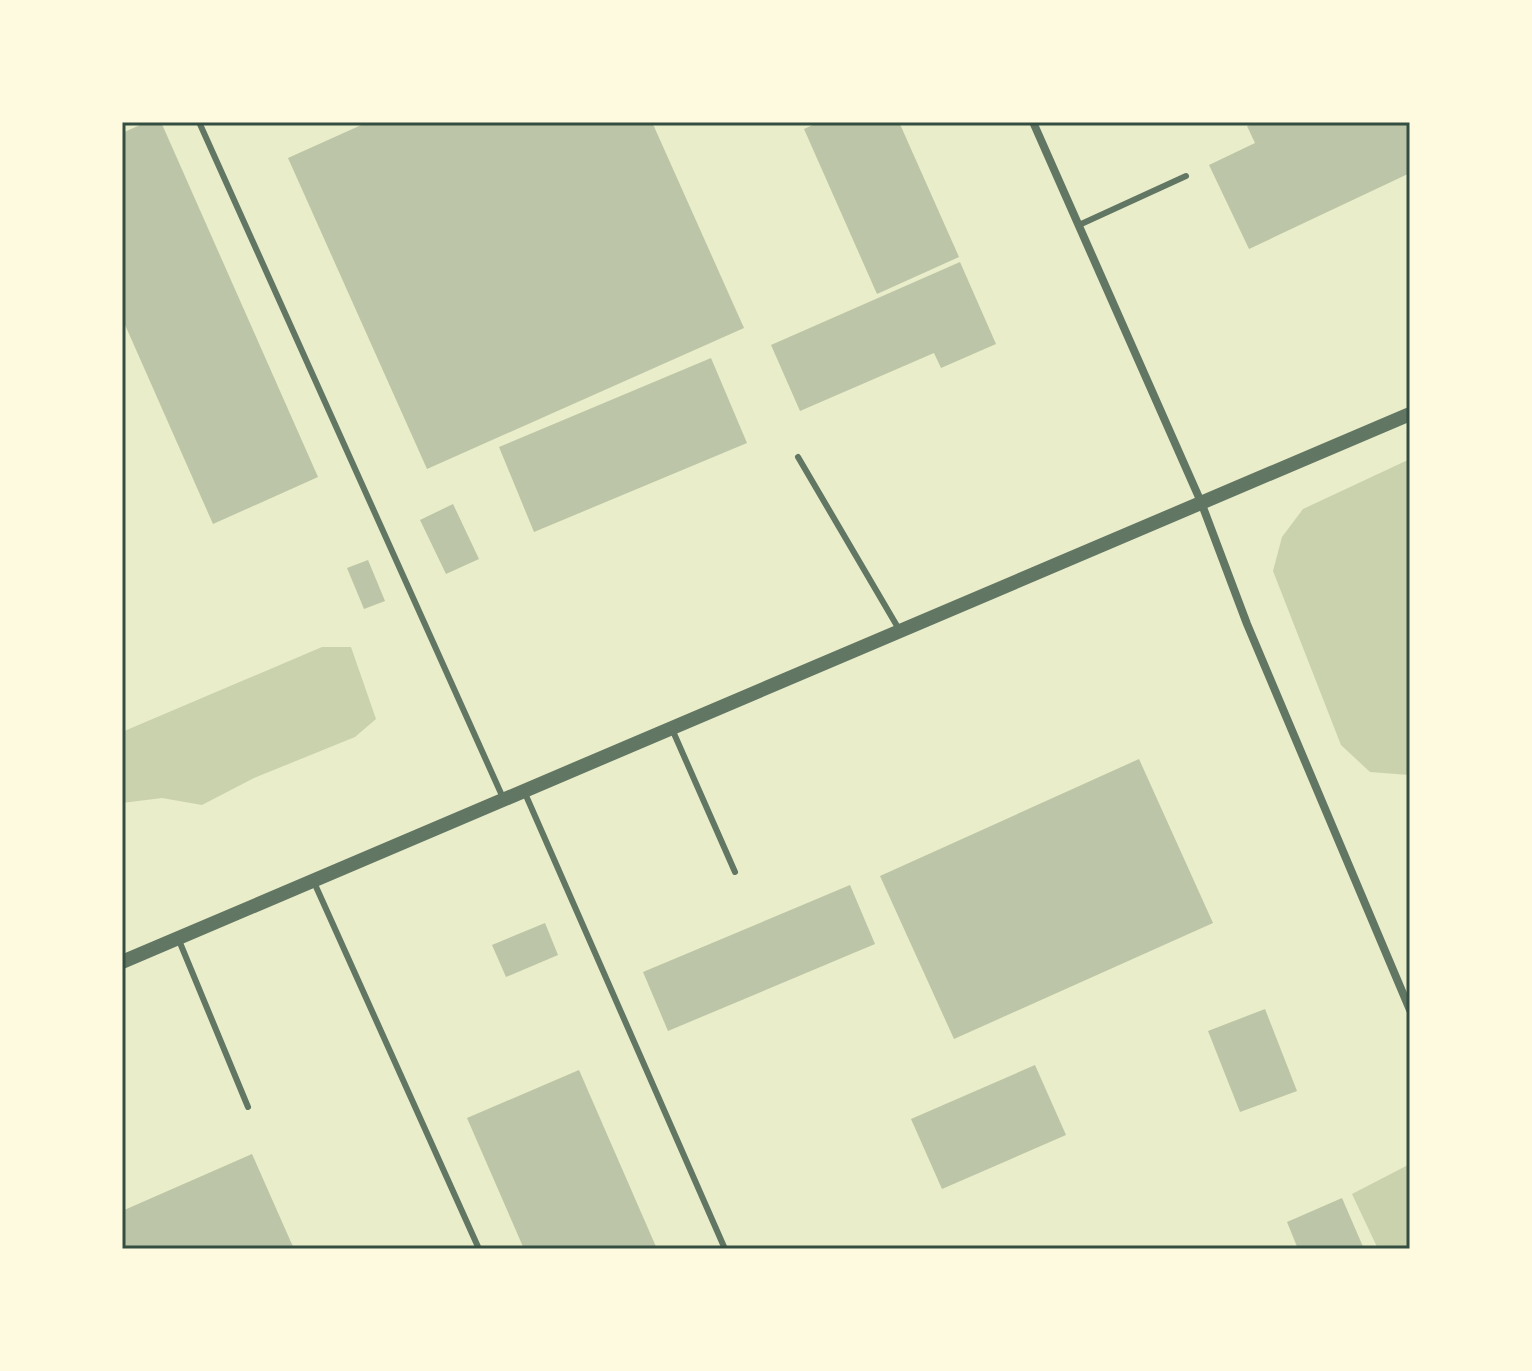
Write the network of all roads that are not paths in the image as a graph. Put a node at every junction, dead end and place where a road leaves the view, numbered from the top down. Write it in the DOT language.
graph roads {
  1 [pos="199,122"];
  2 [pos="1033,122"];
  3 [pos="1186,176"];
  4 [pos="1079,225"];
  5 [pos="1410,414"];
  6 [pos="798,457"];
  7 [pos="1201,502"];
  8 [pos="900,631"];
  9 [pos="672,728"];
  10 [pos="524,791"];
  11 [pos="504,800"];
  12 [pos="735,872"];
  13 [pos="313,880"];
  14 [pos="178,938"];
  15 [pos="122,962"];
  16 [pos="1410,1010"];
  17 [pos="248,1107"];
  18 [pos="479,1249"];
  19 [pos="725,1249"];
  1 -- 11 [label="lane"];
  2 -- 4 [label="street"];
  3 -- 4 [label="lane"];
  4 -- 7 [label="street"];
  5 -- 7 [label="street"];
  6 -- 8 [label="lane"];
  7 -- 8 [label="street"];
  7 -- 16 [label="street"];
  8 -- 9 [label="street"];
  9 -- 10 [label="street"];
  9 -- 12 [label="lane"];
  10 -- 11 [label="street"];
  10 -- 19 [label="lane"];
  11 -- 13 [label="street"];
  13 -- 14 [label="street"];
  13 -- 18 [label="lane"];
  14 -- 15 [label="street"];
  14 -- 17 [label="lane"];
}
